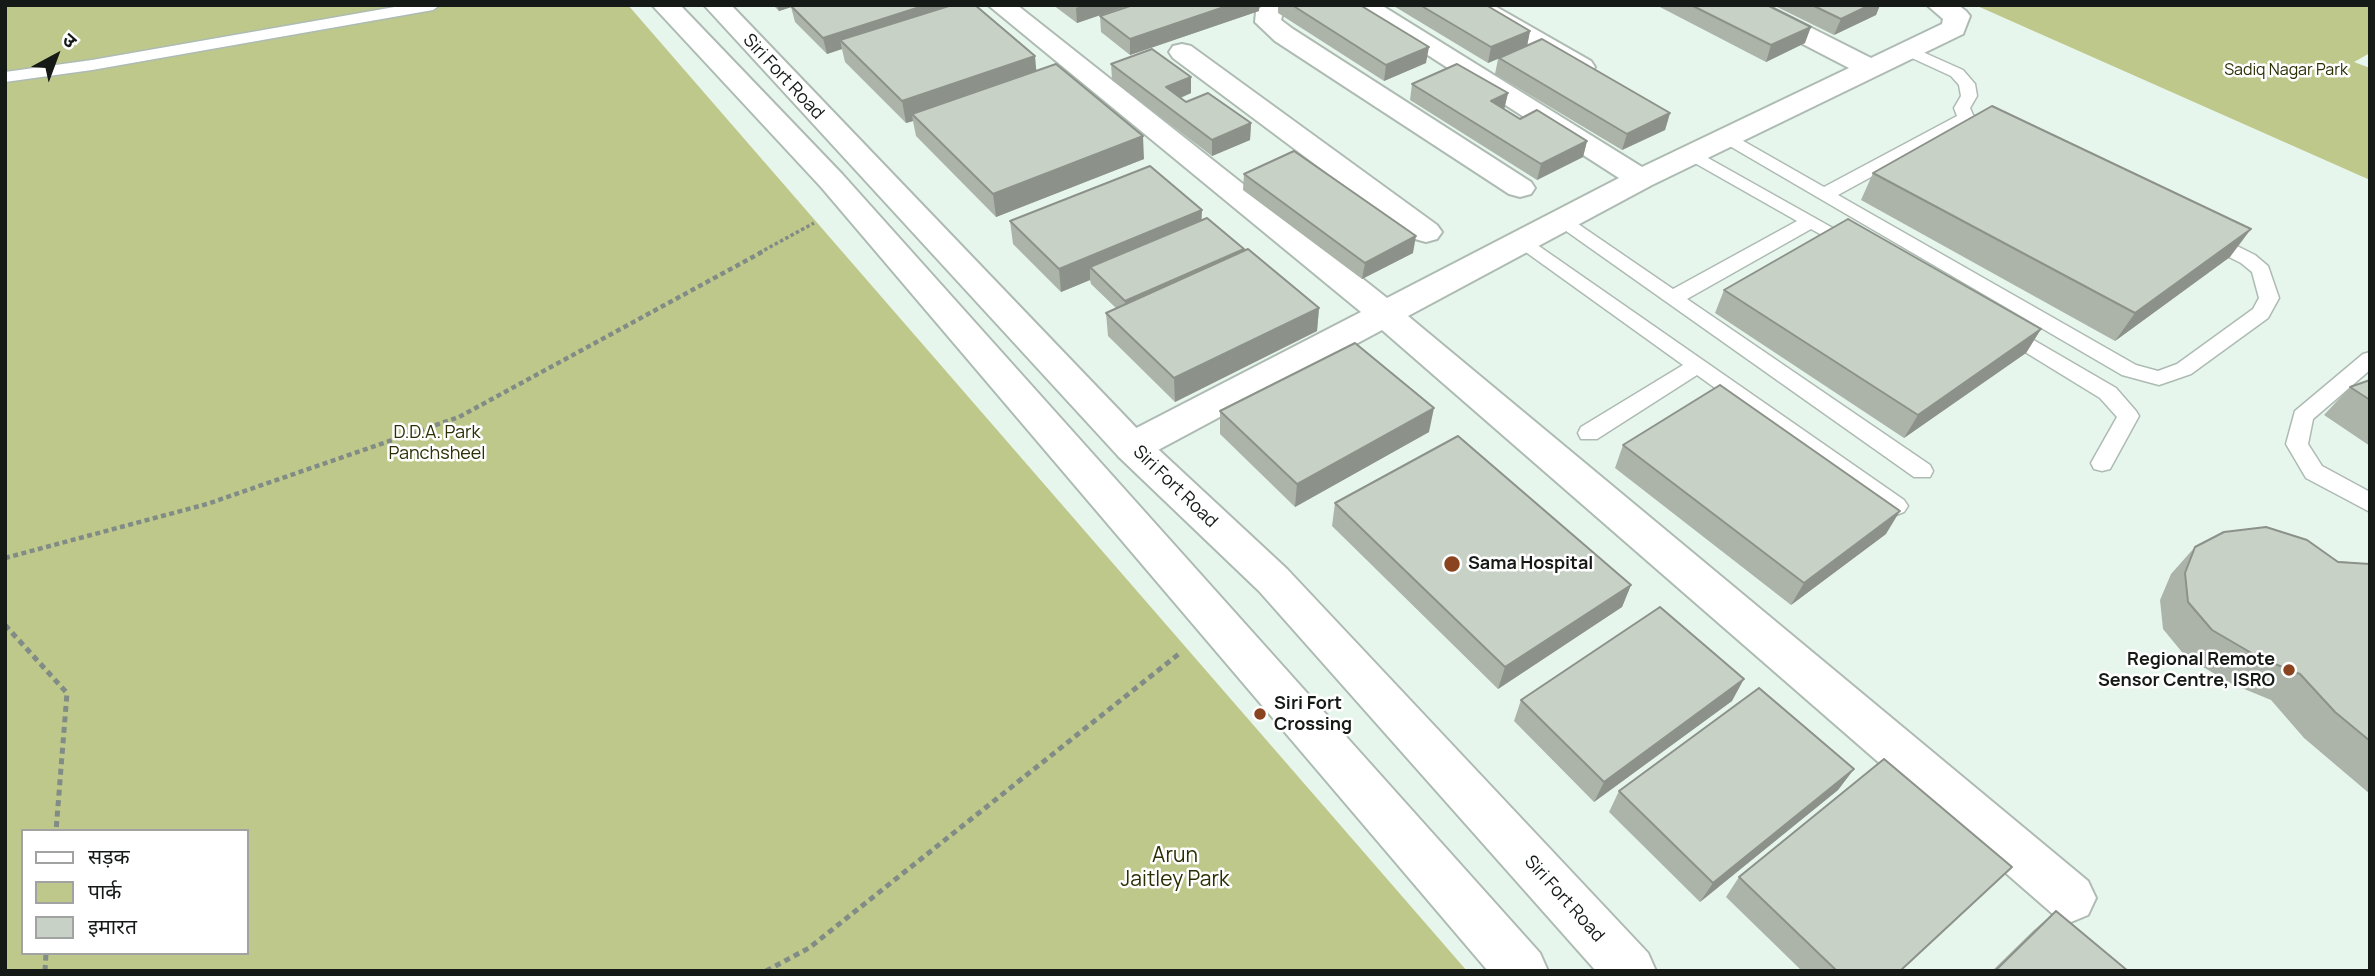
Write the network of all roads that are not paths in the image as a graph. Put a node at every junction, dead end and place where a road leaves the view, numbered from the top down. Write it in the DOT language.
graph roads {
  1 [pos="433,5"];
  2 [pos="664,5"];
  3 [pos="717,5"];
  4 [pos="1001,5"];
  5 [pos="1284,5"];
  6 [pos="1363,5"];
  7 [pos="1474,5"];
  8 [pos="1746,5"];
  9 [pos="1940,5"];
  10 [pos="1907,50"];
  11 [pos="1182,52"];
  12 [pos="1870,68"];
  13 [pos="5,77"];
  14 [pos="1600,78"];
  15 [pos="1966,118"];
  16 [pos="1725,138"];
  17 [pos="2013,145"];
  18 [pos="1692,154"];
  19 [pos="1641,179"];
  20 [pos="1520,188"];
  21 [pos="1824,195"];
  22 [pos="1561,221"];
  23 [pos="1811,221"];
  24 [pos="1426,232"];
  25 [pos="2197,233"];
  26 [pos="1523,241"];
  27 [pos="1870,254"];
  28 [pos="1673,298"];
  29 [pos="1385,314"];
  30 [pos="1987,320"];
  31 [pos="2370,359"];
  32 [pos="1698,365"];
  33 [pos="1589,433"];
  34 [pos="1132,447"];
  35 [pos="2102,463"];
  36 [pos="1922,471"];
  37 [pos="2370,502"];
  38 [pos="1896,506"];
  39 [pos="2071,898"];
  40 [pos="1522,971"];
  41 [pos="1630,971"];
  1 -- 13 [label="lane"];
  2 -- 40 [label="street, Siri Fort Road"];
  3 -- 34 [label="street, Siri Fort Road"];
  4 -- 29 [label="street"];
  5 -- 20 [label="street"];
  6 -- 19 [label="street"];
  7 -- 14 [label="street"];
  8 -- 12 [label="street"];
  9 -- 10 [label="street"];
  10 -- 12 [label="street"];
  10 -- 15 [label="lane"];
  11 -- 24 [label="street"];
  12 -- 16 [label="street"];
  15 -- 17 [label="lane"];
  15 -- 21 [label="lane"];
  16 -- 18 [label="street"];
  16 -- 21 [label="lane"];
  18 -- 19 [label="street"];
  18 -- 23 [label="lane"];
  19 -- 22 [label="street"];
  21 -- 25 [label="lane"];
  22 -- 26 [label="street"];
  22 -- 28 [label="lane"];
  23 -- 27 [label="lane"];
  23 -- 28 [label="lane"];
  26 -- 29 [label="street"];
  26 -- 32 [label="lane"];
  28 -- 36 [label="lane"];
  29 -- 34 [label="street"];
  29 -- 39 [label="street"];
  30 -- 35 [label="lane"];
  31 -- 37 [label="lane"];
  32 -- 33 [label="lane"];
  32 -- 38 [label="lane"];
  34 -- 41 [label="street, Siri Fort Road"];
}
